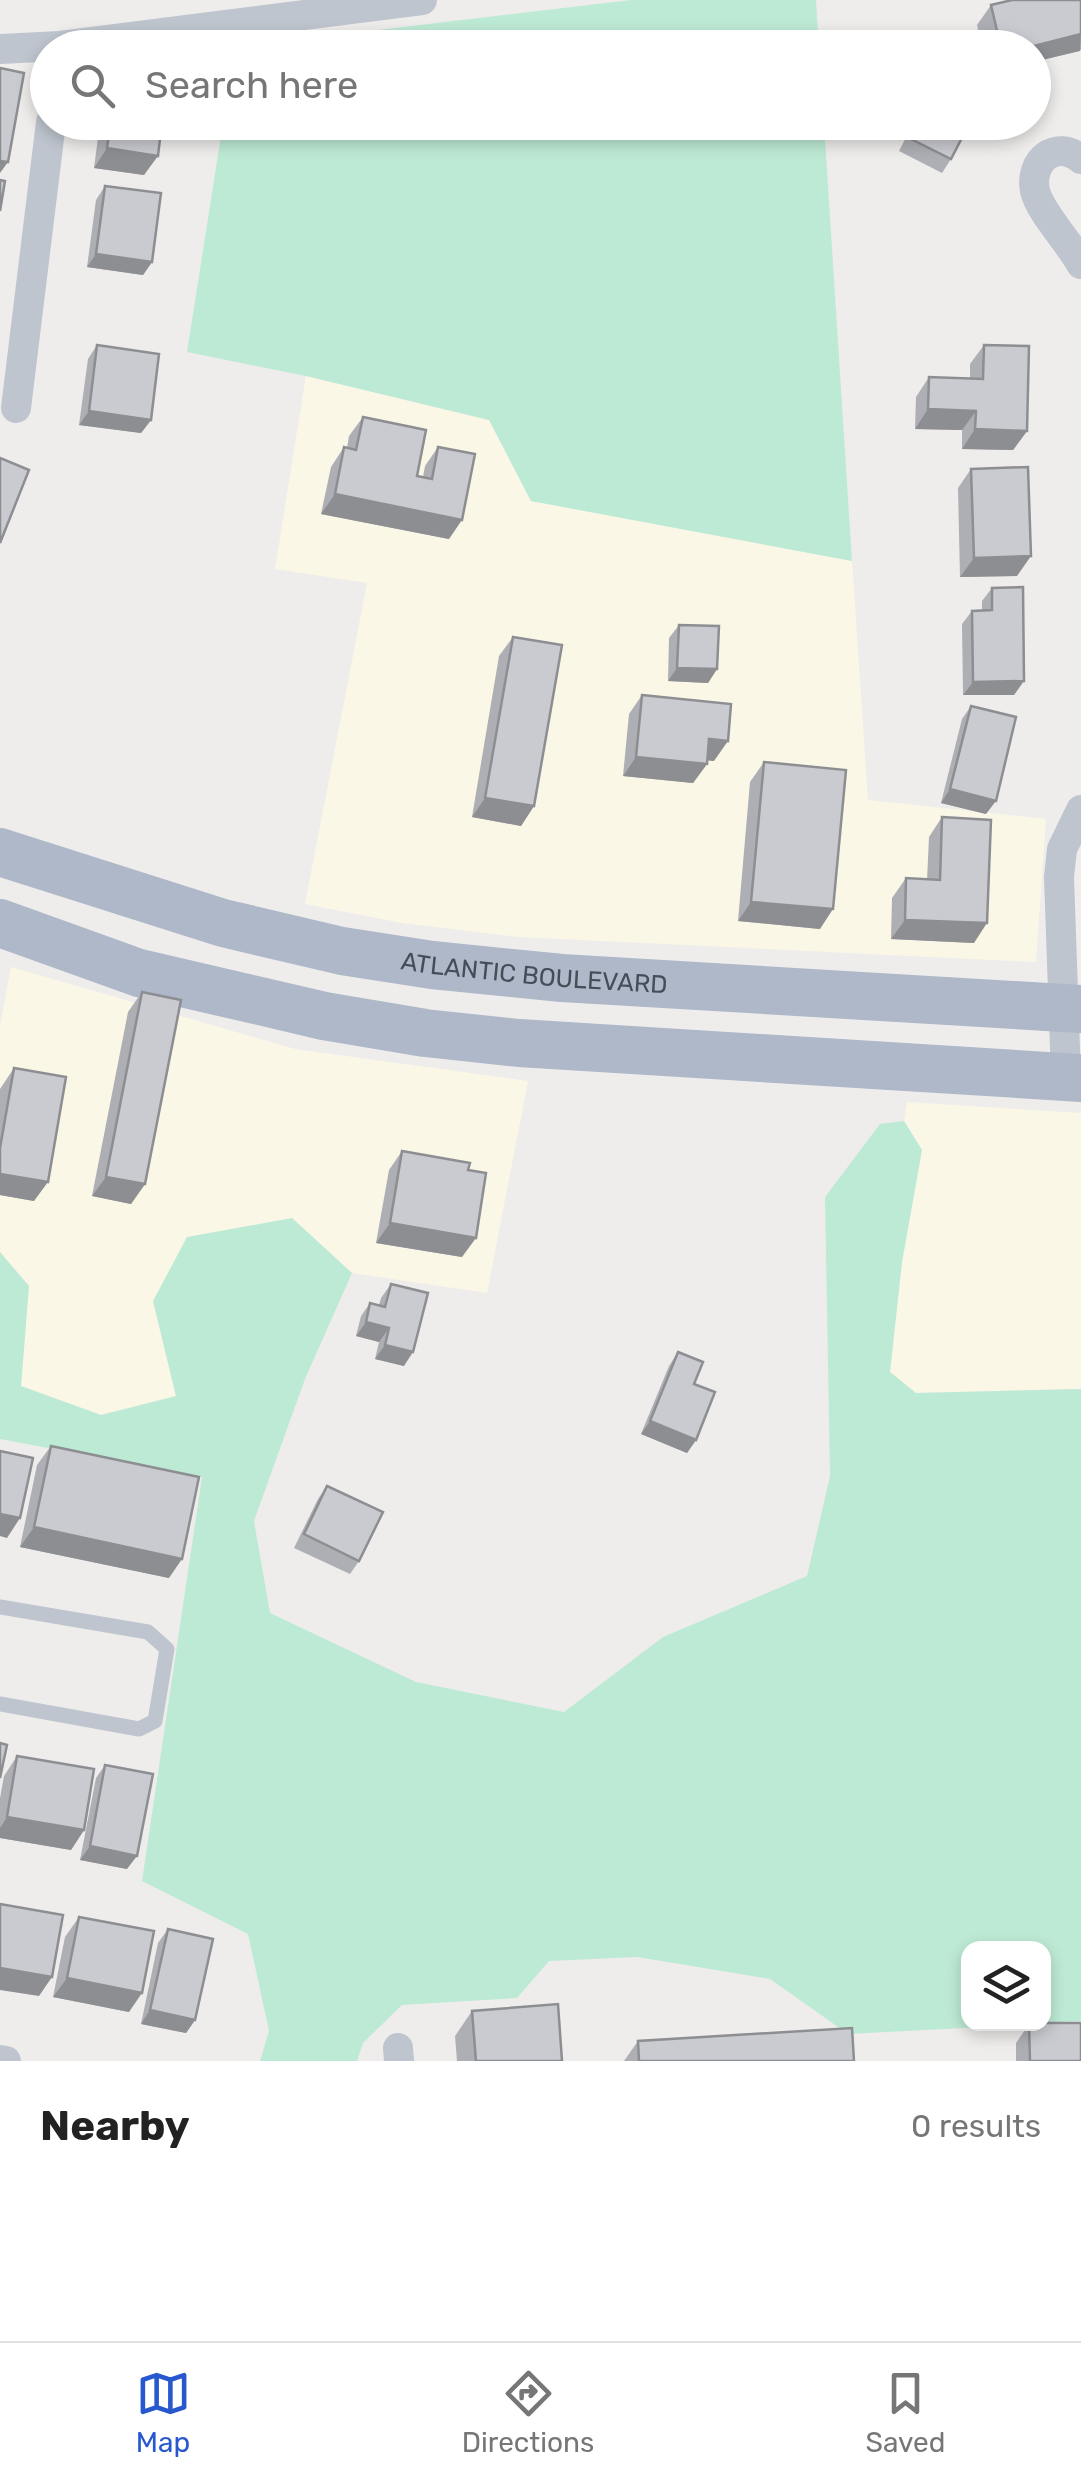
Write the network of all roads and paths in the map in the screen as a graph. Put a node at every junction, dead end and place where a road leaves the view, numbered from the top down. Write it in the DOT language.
graph roads {
  1 [pos="422,0"];
  2 [pos="174,15"];
  3 [pos="121,30"];
  4 [pos="30,48"];
  5 [pos="0,49"];
  6 [pos="49,140"];
  7 [pos="1081,160"];
  8 [pos="1081,264"];
  9 [pos="16,408"];
  10 [pos="1081,810"];
  11 [pos="0,852"];
  12 [pos="0,923"];
  13 [pos="1072,1008"];
  14 [pos="1074,1077"];
  15 [pos="0,1607"];
  16 [pos="0,1704"];
  1 -- 2 [label="street"];
  2 -- 3 [label="street"];
  4 -- 5 [label="street"];
  6 -- 9 [label="street"];
  7 -- 8 [label="street"];
  10 -- 13 [label="street"];
  11 -- 13 [label="main road, ATLANTIC BOULEVARD"];
  12 -- 14 [label="main road"];
  13 -- 14 [label="street"];
  15 -- 16 [label="lane"];
}
